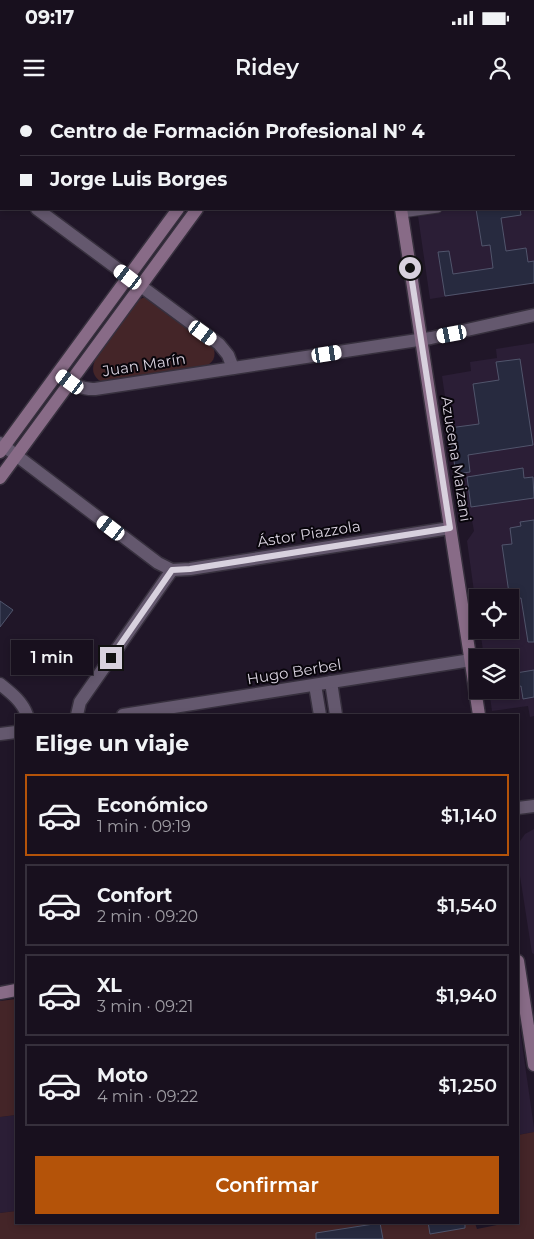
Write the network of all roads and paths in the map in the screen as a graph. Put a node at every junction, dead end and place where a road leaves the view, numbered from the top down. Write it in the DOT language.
graph roads {
  1 [pos="38,210"];
  2 [pos="177,210"];
  3 [pos="197,210"];
  4 [pos="426,210"];
  5 [pos="402,212"];
  6 [pos="128,277"];
  7 [pos="141,286"];
  8 [pos="534,315"];
  9 [pos="421,340"];
  10 [pos="234,368"];
  11 [pos="58,373"];
  12 [pos="70,382"];
  13 [pos="1,447"];
  14 [pos="16,456"];
  15 [pos="0,478"];
  16 [pos="450,528"];
  17 [pos="172,570"];
  18 [pos="469,649"];
  19 [pos="469,660"];
  20 [pos="331,682"];
  21 [pos="0,684"];
  22 [pos="315,685"];
  23 [pos="477,699"];
  24 [pos="178,711"];
  25 [pos="27,714"];
  26 [pos="77,714"];
  27 [pos="137,714"];
  28 [pos="320,714"];
  29 [pos="336,714"];
  30 [pos="479,714"];
  31 [pos="15,732"];
  32 [pos="0,734"];
  33 [pos="534,806"];
  34 [pos="519,808"];
  35 [pos="519,967"];
  36 [pos="15,990"];
  37 [pos="0,993"];
  38 [pos="534,1064"];
  1 -- 6 [label="street"];
  2 -- 6 [label="main road"];
  3 -- 7 [label="main road"];
  4 -- 5 [label="lane"];
  5 -- 9 [label="main road, Azucena Maizani"];
  6 -- 7 [label="street"];
  6 -- 11 [label="main road"];
  7 -- 10 [label="street"];
  7 -- 12 [label="main road"];
  8 -- 9 [label="street, Juan Marín"];
  9 -- 10 [label="street, Juan Marín"];
  9 -- 16 [label="main road, Azucena Maizani"];
  10 -- 12 [label="street, Juan Marín"];
  11 -- 12 [label="street, Juan Marín"];
  11 -- 13 [label="main road"];
  12 -- 14 [label="main road"];
  13 -- 14 [label="street"];
  14 -- 15 [label="main road"];
  14 -- 17 [label="street"];
  16 -- 17 [label="street, Ástor Piazzola"];
  16 -- 18 [label="main road, Azucena Maizani"];
  17 -- 26 [label="street"];
  19 -- 20 [label="street, Hugo Berbel"];
  20 -- 22 [label="street, Hugo Berbel"];
  20 -- 29 [label="street"];
  21 -- 25 [label="street"];
  22 -- 24 [label="street, Hugo Berbel"];
  22 -- 28 [label="street"];
  23 -- 30 [label="main road, Azucena Maizani"];
  24 -- 27 [label="street, Hugo Berbel"];
  31 -- 32 [label="street"];
  33 -- 34 [label="street"];
  35 -- 38 [label="main road"];
  36 -- 37 [label="main road"];
}
